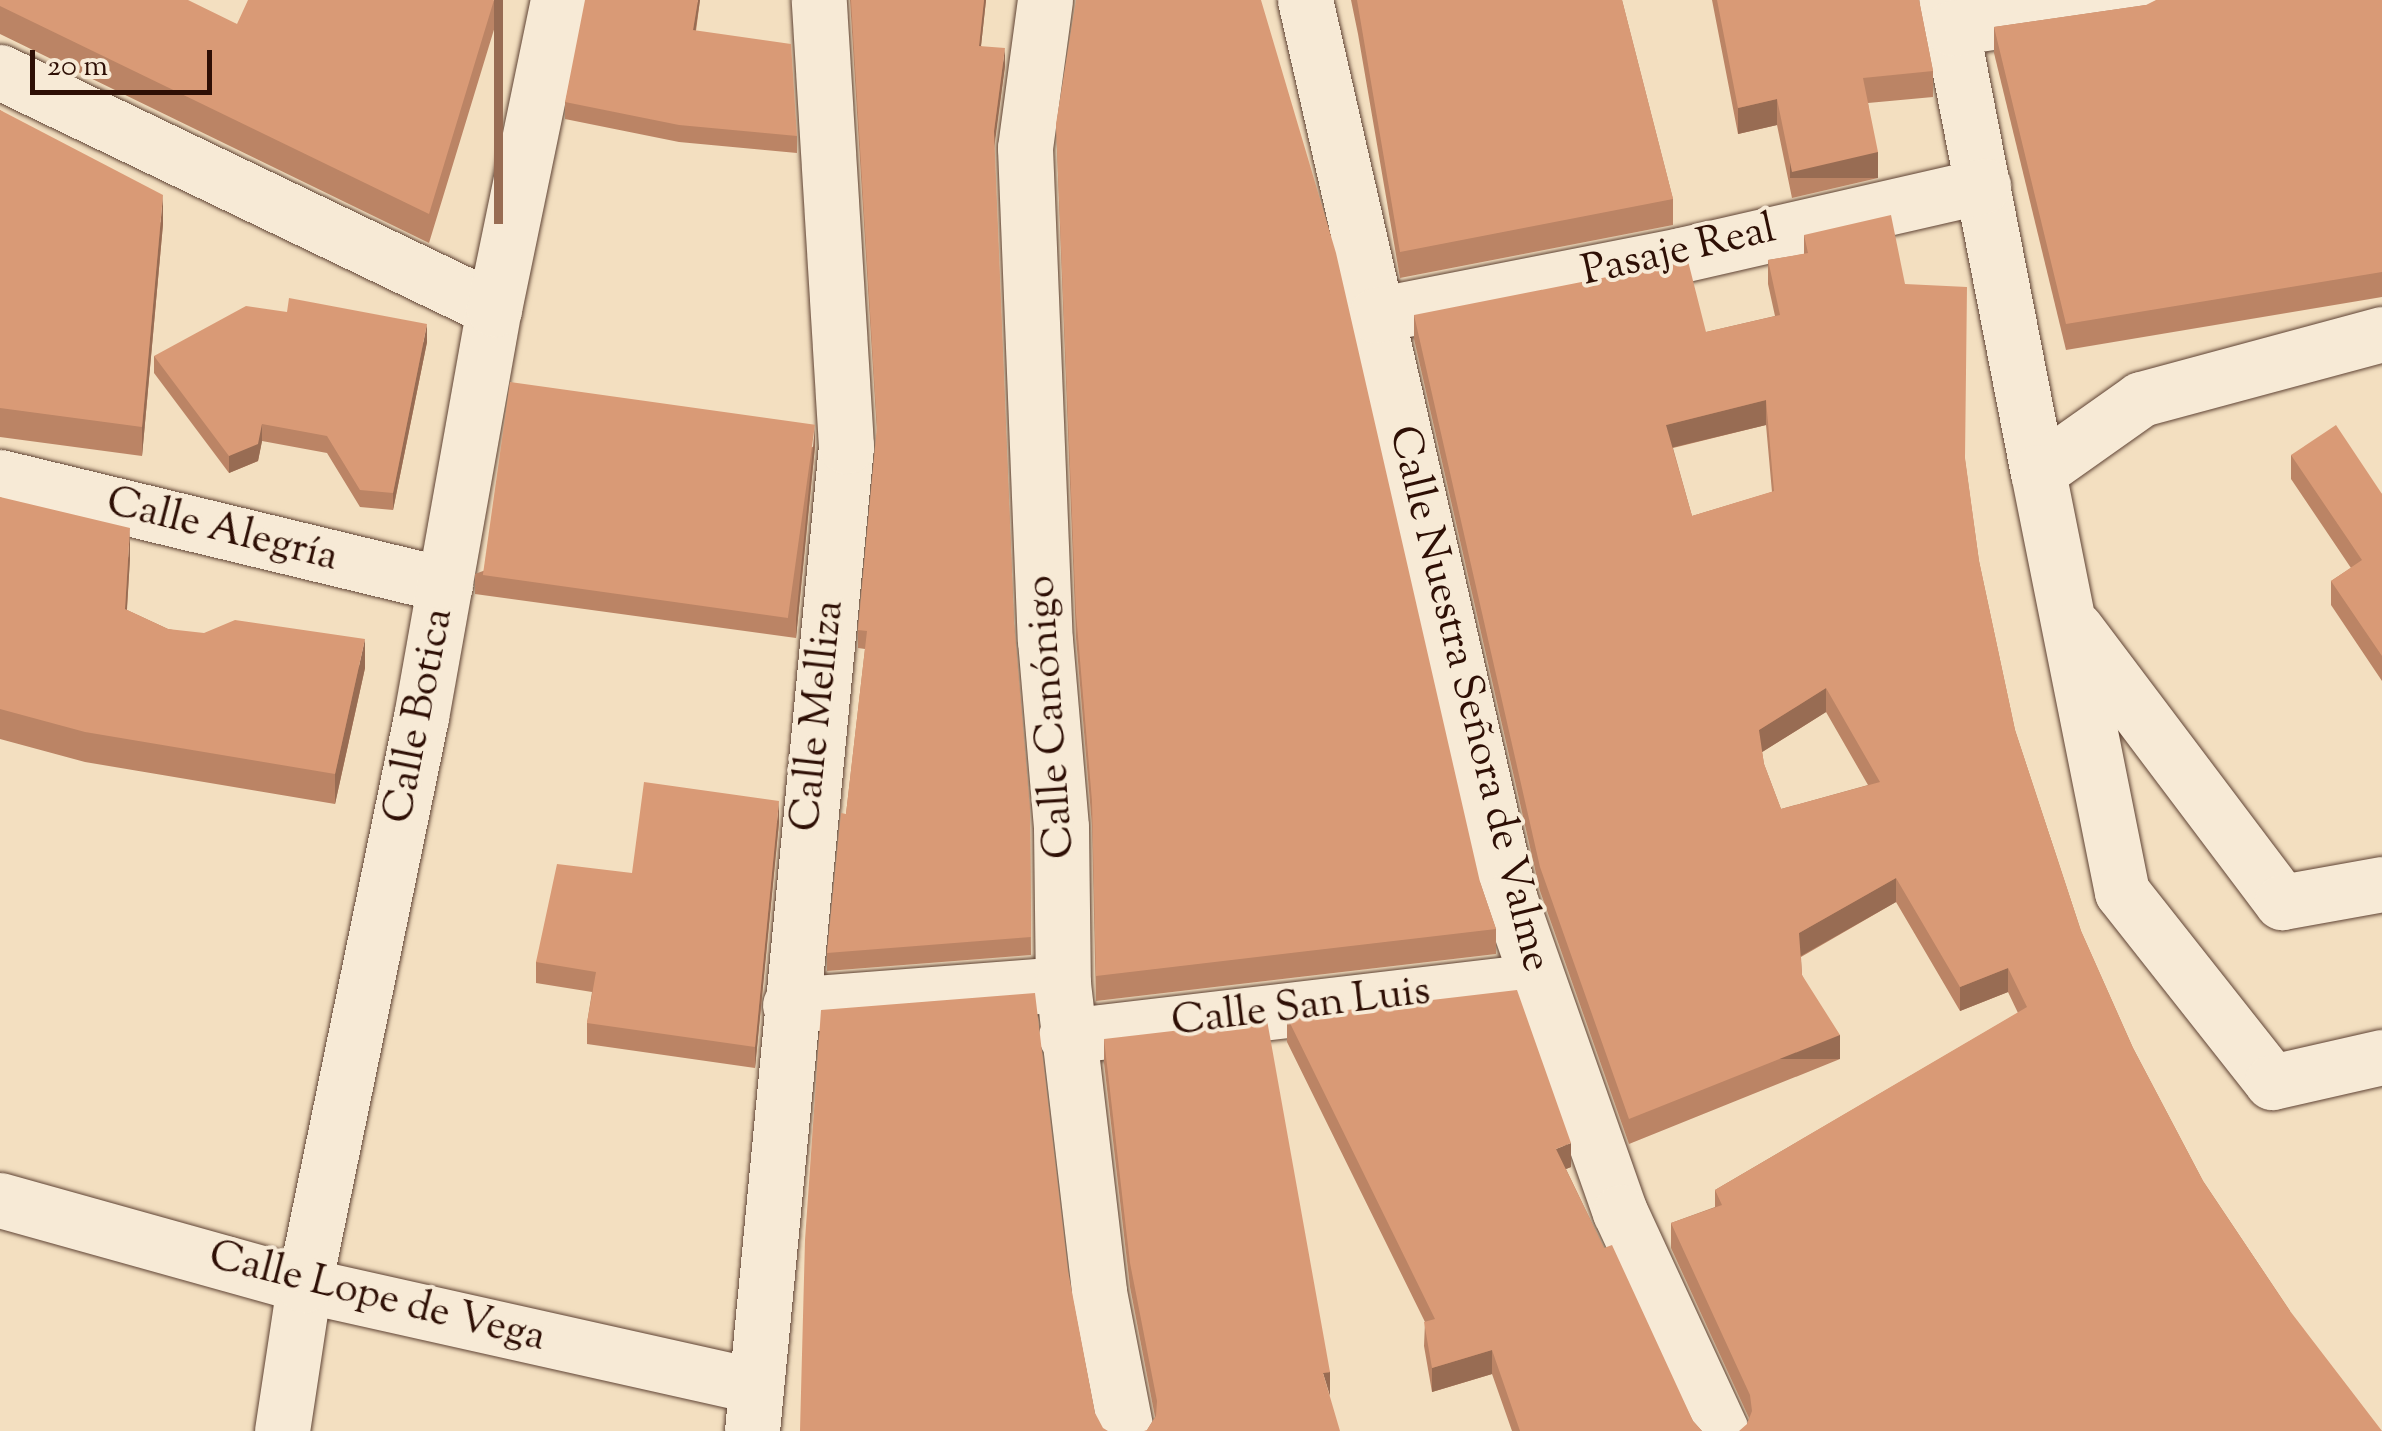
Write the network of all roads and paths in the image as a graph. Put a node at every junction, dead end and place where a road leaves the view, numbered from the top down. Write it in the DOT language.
graph roads {
  1 [pos="558,0"];
  2 [pos="819,0"];
  3 [pos="1044,0"];
  4 [pos="1305,0"];
  5 [pos="2140,0"];
  6 [pos="1949,14"];
  7 [pos="0,72"];
  8 [pos="1982,186"];
  9 [pos="494,309"];
  10 [pos="1376,316"];
  11 [pos="2382,334"];
  12 [pos="2038,472"];
  13 [pos="0,477"];
  14 [pos="445,585"];
  15 [pos="2068,619"];
  16 [pos="2382,884"];
  17 [pos="1536,981"];
  18 [pos="790,1005"];
  19 [pos="1064,1010"];
  20 [pos="2382,1057"];
  21 [pos="0,1200"];
  22 [pos="304,1285"];
  23 [pos="754,1408"];
  24 [pos="282,1431"];
  25 [pos="1126,1431"];
  26 [pos="1721,1431"];
  1 -- 9 [label="street, Calle Botica"];
  2 -- 18 [label="street, Calle Melliza"];
  3 -- 19 [label="street, Calle Canónigo"];
  4 -- 10 [label="street, Calle Nuestra Señora de Valme"];
  5 -- 6 [label="street"];
  6 -- 8 [label="street"];
  7 -- 9 [label="street"];
  8 -- 10 [label="street, Pasaje Real"];
  8 -- 12 [label="street"];
  9 -- 14 [label="street, Calle Botica"];
  10 -- 17 [label="street, Calle Nuestra Señora de Valme"];
  11 -- 12 [label="street"];
  12 -- 15 [label="street"];
  13 -- 14 [label="street, Calle Alegría"];
  14 -- 22 [label="street, Calle Botica"];
  15 -- 16 [label="street"];
  15 -- 20 [label="street"];
  17 -- 19 [label="street, Calle San Luis"];
  17 -- 26 [label="street, Calle Nuestra Señora de Valme"];
  18 -- 19 [label="street, Calle San Luis"];
  18 -- 23 [label="street, Calle Melliza"];
  19 -- 25 [label="street, Calle Canónigo"];
  21 -- 22 [label="street, Calle Lope de Vega"];
  22 -- 23 [label="street, Calle Lope de Vega"];
  22 -- 24 [label="street, Calle Botica"];
}
